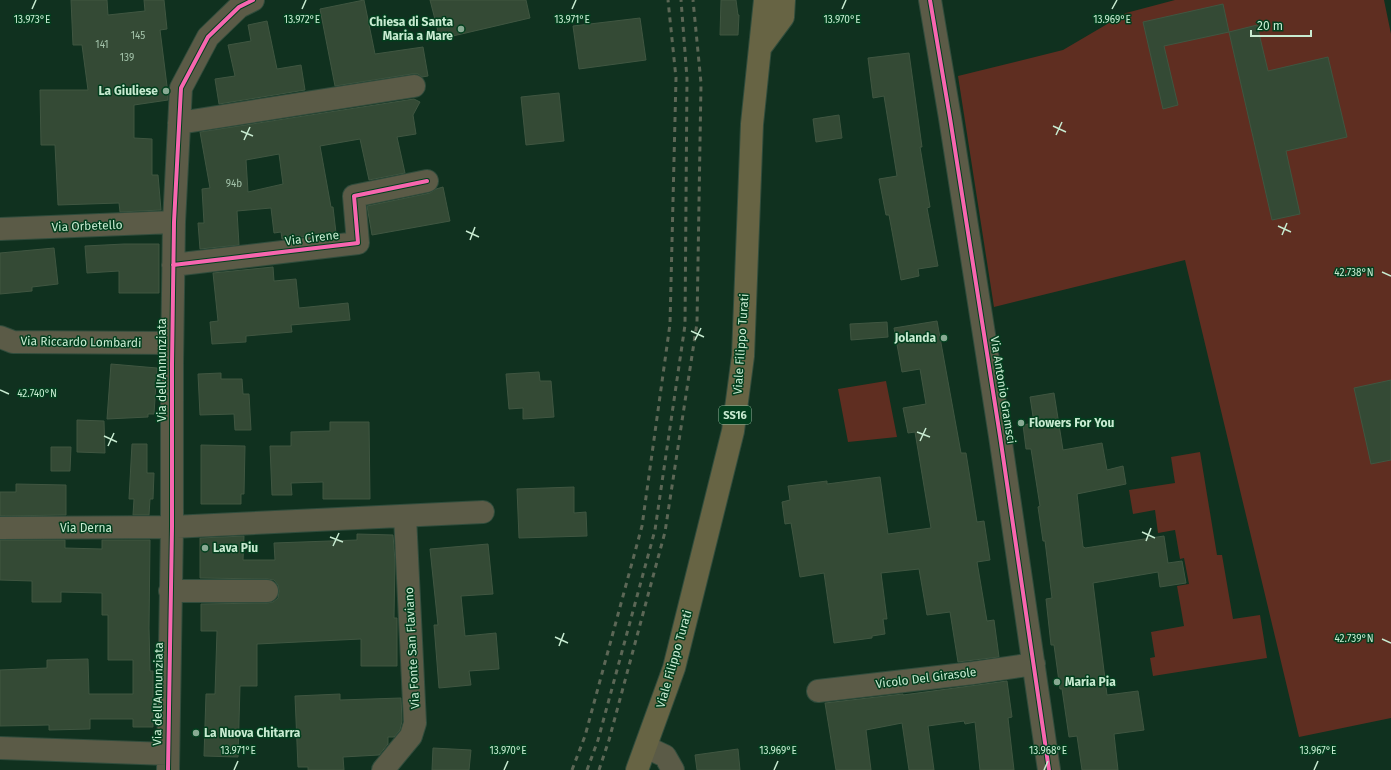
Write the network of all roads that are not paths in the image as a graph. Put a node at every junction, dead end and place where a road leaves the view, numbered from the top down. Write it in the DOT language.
graph roads {
  1 [pos="765,0"];
  2 [pos="784,0"];
  3 [pos="242,2"];
  4 [pos="932,5"];
  5 [pos="760,48"];
  6 [pos="414,86"];
  7 [pos="179,123"];
  8 [pos="427,181"];
  9 [pos="174,222"];
  10 [pos="0,229"];
  11 [pos="173,266"];
  12 [pos="4,343"];
  13 [pos="172,343"];
  14 [pos="483,512"];
  15 [pos="405,516"];
  16 [pos="172,527"];
  17 [pos="0,528"];
  18 [pos="170,591"];
  19 [pos="267,591"];
  20 [pos="1034,664"];
  21 [pos="818,691"];
  22 [pos="646,747"];
  23 [pos="0,748"];
  24 [pos="168,762"];
  25 [pos="383,770"];
  26 [pos="637,770"];
  27 [pos="673,770"];
  28 [pos="1049,770"];
  1 -- 5 [label="main road, Viale Filippo Turati / SS16"];
  2 -- 5 [label="main road"];
  3 -- 7 [label="street, Via dell'Annunziata"];
  4 -- 20 [label="street, Via Antonio Gramsci"];
  5 -- 22 [label="main road, Viale Filippo Turati / SS16"];
  6 -- 7 [label="street"];
  7 -- 9 [label="street, Via dell'Annunziata"];
  8 -- 11 [label="street, Via Cirene"];
  9 -- 10 [label="street, Via Orbetello"];
  9 -- 11 [label="street, Via dell'Annunziata"];
  11 -- 13 [label="street, Via dell'Annunziata"];
  12 -- 13 [label="street, Via Riccardo Lombardi"];
  13 -- 16 [label="street, Via dell'Annunziata"];
  14 -- 15 [label="street"];
  15 -- 16 [label="street"];
  15 -- 25 [label="street, Via Fonte San Flaviano"];
  16 -- 17 [label="street, Via Derna"];
  16 -- 18 [label="street, Via dell'Annunziata"];
  18 -- 19 [label="street"];
  18 -- 24 [label="street, Via dell'Annunziata"];
  20 -- 21 [label="street, Vicolo Del Girasole"];
  20 -- 28 [label="street, Via Antonio Gramsci"];
  22 -- 26 [label="main road, Viale Filippo Turati / SS16"];
  22 -- 27 [label="street"];
  23 -- 24 [label="street, Via dell'Annunziata"];
}
